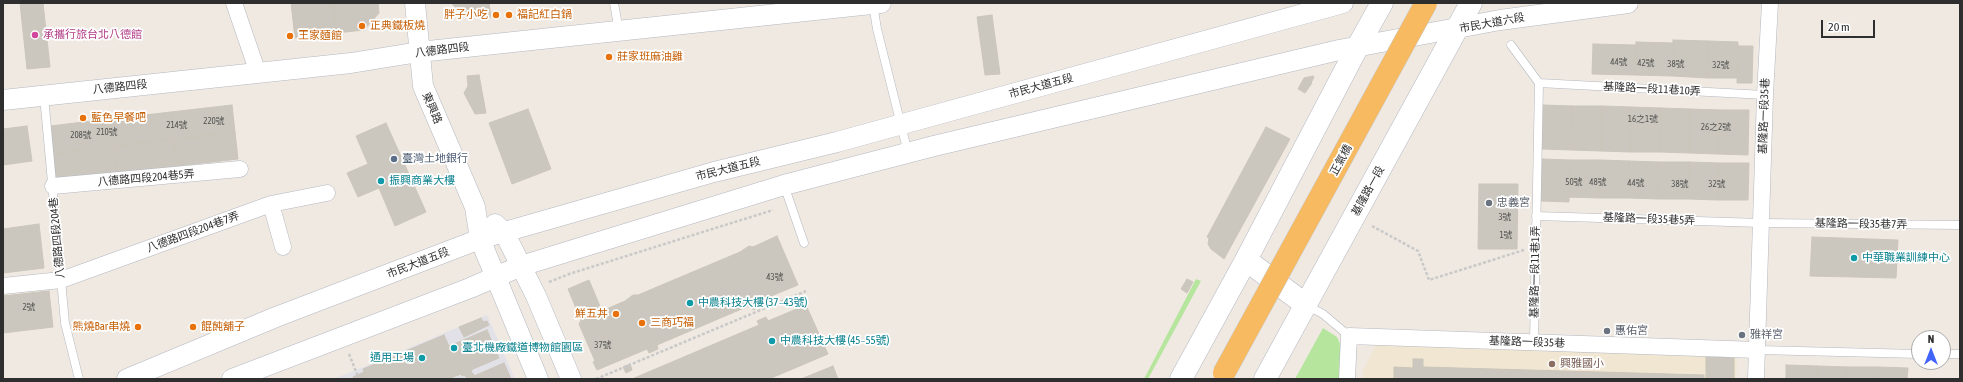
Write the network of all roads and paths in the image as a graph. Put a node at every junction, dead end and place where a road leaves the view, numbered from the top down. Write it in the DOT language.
graph roads {
  1 [pos="234,3"];
  2 [pos="415,3"];
  3 [pos="614,3"];
  4 [pos="1344,3"];
  5 [pos="1382,3"];
  6 [pos="1426,3"];
  7 [pos="1471,3"];
  8 [pos="1628,3"];
  9 [pos="1770,3"];
  10 [pos="877,4"];
  11 [pos="1458,28"];
  12 [pos="618,31"];
  13 [pos="1510,45"];
  14 [pos="1358,46"];
  15 [pos="419,52"];
  16 [pos="258,73"];
  17 [pos="1539,83"];
  18 [pos="1765,95"];
  19 [pos="44,96"];
  20 [pos="3,100"];
  21 [pos="901,124"];
  22 [pos="908,153"];
  23 [pos="240,169"];
  24 [pos="784,185"];
  25 [pos="53,186"];
  26 [pos="327,193"];
  27 [pos="271,204"];
  28 [pos="476,207"];
  29 [pos="773,210"];
  30 [pos="1354,216"];
  31 [pos="1536,216"];
  32 [pos="1761,223"];
  33 [pos="1960,225"];
  34 [pos="504,232"];
  35 [pos="480,239"];
  36 [pos="804,243"];
  37 [pos="283,247"];
  38 [pos="1536,250"];
  39 [pos="1246,260"];
  40 [pos="521,266"];
  41 [pos="496,278"];
  42 [pos="61,280"];
  43 [pos="548,282"];
  44 [pos="3,286"];
  45 [pos="806,292"];
  46 [pos="1306,305"];
  47 [pos="1349,336"];
  48 [pos="1534,342"];
  49 [pos="1758,350"];
  50 [pos="348,352"];
  51 [pos="1911,354"];
  52 [pos="1226,370"];
  53 [pos="79,379"];
  54 [pos="127,379"];
  55 [pos="232,379"];
  56 [pos="359,379"];
  57 [pos="538,379"];
  58 [pos="571,379"];
  59 [pos="596,379"];
  60 [pos="1181,379"];
  61 [pos="1265,379"];
  62 [pos="1347,379"];
  63 [pos="1756,379"];
  1 -- 16 [label="street"];
  2 -- 15 [label="street, 東興路"];
  3 -- 12 [label="lane"];
  4 -- 21 [label="street, 市民大道五段"];
  5 -- 14 [label="main road"];
  6 -- 52 [label="highway, 正氣橋, bridge"];
  7 -- 11 [label="main road, 基隆路一段"];
  8 -- 11 [label="street, 市民大道六段"];
  9 -- 18 [label="street, 基隆路一段35巷"];
  10 -- 12 [label="street, 八德路四段"];
  10 -- 21 [label="lane"];
  11 -- 14 [label="street, 市民大道六段"];
  11 -- 30 [label="main road, 基隆路一段"];
  12 -- 15 [label="street, 八德路四段"];
  13 -- 17 [label="lane"];
  14 -- 22 [label="street"];
  14 -- 39 [label="main road"];
  15 -- 16 [label="street, 八德路四段"];
  15 -- 28 [label="street, 東興路"];
  16 -- 19 [label="street, 八德路四段"];
  17 -- 18 [label="lane, 基隆路一段11巷10弄"];
  17 -- 31 [label="lane, 基隆路一段11巷1弄"];
  18 -- 32 [label="street, 基隆路一段35巷"];
  19 -- 20 [label="street, 八德路四段"];
  19 -- 25 [label="lane, 八德路四段204巷"];
  21 -- 22 [label="lane"];
  21 -- 34 [label="street, 市民大道五段"];
  22 -- 24 [label="street"];
  23 -- 25 [label="street, 八德路四段204巷5弄"];
  24 -- 36 [label="lane"];
  24 -- 40 [label="street"];
  25 -- 42 [label="lane, 八德路四段204巷"];
  26 -- 27 [label="street, 八德路四段204巷7弄"];
  27 -- 37 [label="street"];
  27 -- 42 [label="street, 八德路四段204巷7弄"];
  28 -- 34 [label="street, 東興路"];
  28 -- 35 [label="street, 東興路"];
  29 -- 43 [label="path"];
  30 -- 38 [label="path"];
  30 -- 46 [label="main road, 基隆路一段"];
  31 -- 32 [label="lane, 基隆路一段35巷5弄"];
  31 -- 38 [label="lane, 基隆路一段11巷1弄"];
  32 -- 33 [label="lane, 基隆路一段35巷7弄"];
  32 -- 49 [label="street, 基隆路一段35巷"];
  34 -- 35 [label="street, 市民大道五段"];
  34 -- 40 [label="street, 東興路"];
  35 -- 41 [label="street, 東興路"];
  35 -- 54 [label="street, 市民大道五段"];
  38 -- 48 [label="lane, 基隆路一段11巷1弄"];
  39 -- 46 [label="main road"];
  39 -- 60 [label="main road"];
  40 -- 41 [label="street"];
  40 -- 58 [label="street, 東興路"];
  41 -- 55 [label="street"];
  41 -- 57 [label="street, 東興路"];
  42 -- 44 [label="street, 八德路四段204巷7弄"];
  42 -- 53 [label="lane, 八德路四段204巷"];
  45 -- 59 [label="path"];
  46 -- 47 [label="lane"];
  46 -- 61 [label="main road, 基隆路一段"];
  47 -- 48 [label="street, 基隆路一段35巷"];
  47 -- 62 [label="street"];
  48 -- 49 [label="street, 基隆路一段35巷"];
  49 -- 51 [label="lane"];
  49 -- 63 [label="street, 基隆路一段35巷"];
  50 -- 56 [label="path"];
}
